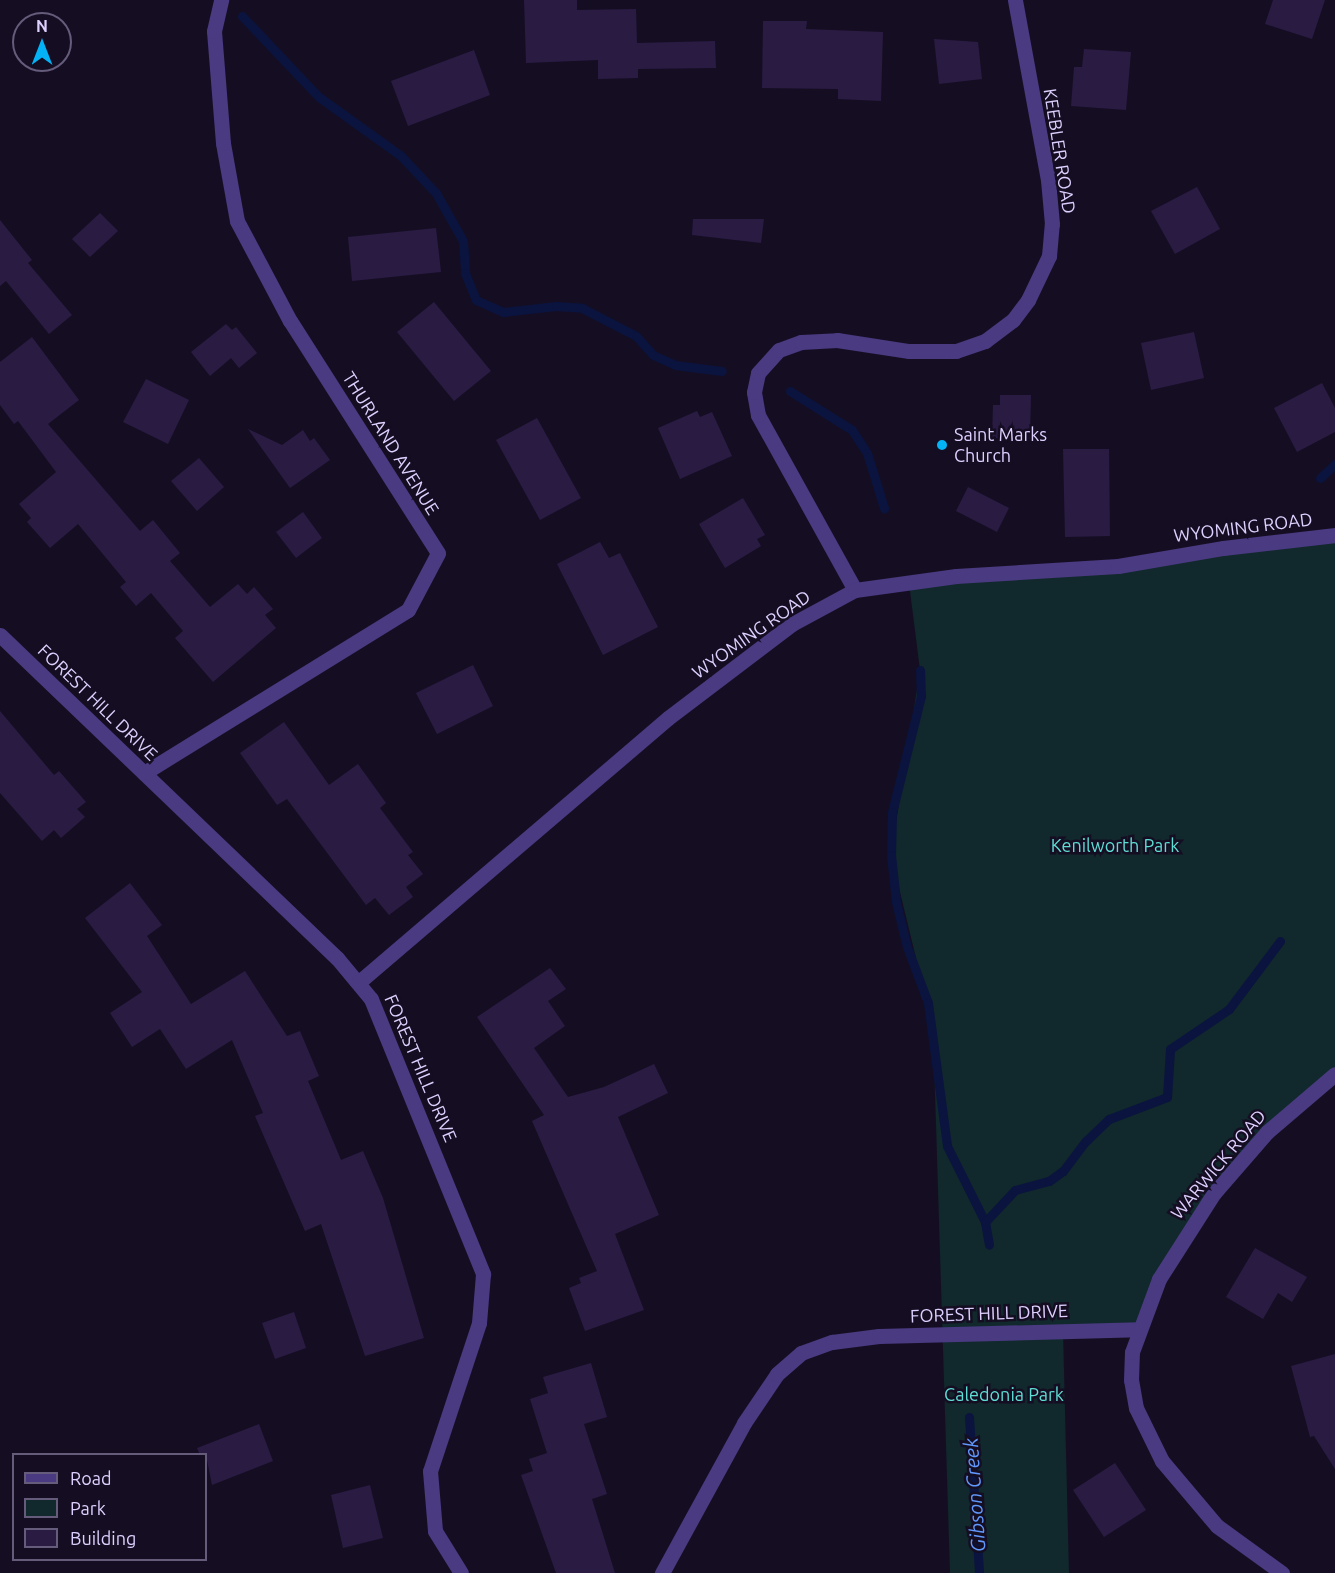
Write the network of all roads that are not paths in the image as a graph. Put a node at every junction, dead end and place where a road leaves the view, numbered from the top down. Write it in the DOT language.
graph roads {
  1 [pos="221,0"];
  2 [pos="1015,0"];
  3 [pos="1335,536"];
  4 [pos="855,590"];
  5 [pos="0,635"];
  6 [pos="144,773"];
  7 [pos="359,981"];
  8 [pos="1335,1074"];
  9 [pos="1138,1329"];
  10 [pos="461,1573"];
  11 [pos="662,1573"];
  12 [pos="1282,1573"];
  1 -- 6 [label="street, THURLAND AVENUE"];
  2 -- 4 [label="street, KEEBLER ROAD"];
  3 -- 4 [label="street, WYOMING ROAD"];
  4 -- 7 [label="street, WYOMING ROAD"];
  5 -- 6 [label="street, FOREST HILL DRIVE"];
  6 -- 7 [label="street, FOREST HILL DRIVE"];
  7 -- 10 [label="street, FOREST HILL DRIVE"];
  8 -- 9 [label="street, WARWICK ROAD"];
  9 -- 11 [label="street, FOREST HILL DRIVE"];
  9 -- 12 [label="street"];
}
